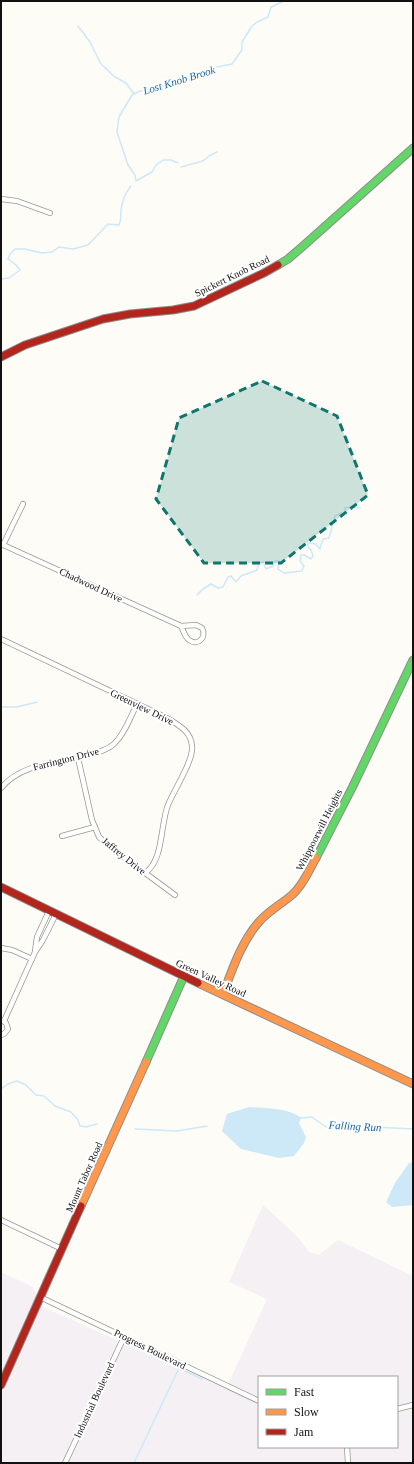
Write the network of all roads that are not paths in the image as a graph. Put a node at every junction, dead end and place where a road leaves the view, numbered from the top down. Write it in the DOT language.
graph roads {
  1 [pos="413,148"];
  2 [pos="1,199"];
  3 [pos="50,213"];
  4 [pos="1,357"];
  5 [pos="23,504"];
  6 [pos="2,544"];
  7 [pos="181,626"];
  8 [pos="1,639"];
  9 [pos="413,660"];
  10 [pos="137,704"];
  11 [pos="78,758"];
  12 [pos="1,788"];
  13 [pos="95,827"];
  14 [pos="62,836"];
  15 [pos="145,873"];
  16 [pos="1,887"];
  17 [pos="175,895"];
  18 [pos="52,913"];
  19 [pos="1,948"];
  20 [pos="32,959"];
  21 [pos="184,976"];
  22 [pos="223,994"];
  23 [pos="2,1021"];
  24 [pos="1,1035"];
  25 [pos="413,1084"];
  26 [pos="1,1220"];
  27 [pos="62,1249"];
  28 [pos="40,1297"];
  29 [pos="124,1337"];
  30 [pos="1,1385"];
  31 [pos="258,1401"];
  32 [pos="413,1405"];
  33 [pos="398,1409"];
  34 [pos="348,1448"];
  35 [pos="65,1463"];
  36 [pos="348,1463"];
  1 -- 4 [label="street, Spickert Knob Road"];
  2 -- 3 [label="street"];
  5 -- 6 [label="street"];
  6 -- 7 [label="street, Chadwood Drive"];
  7 -- 7 [label="street, Chadwood Drive"];
  8 -- 10 [label="street, Greenview Drive"];
  9 -- 22 [label="street, Whippoorwill Heights"];
  10 -- 11 [label="street, Farrington Drive"];
  10 -- 15 [label="street, Greenview Drive"];
  11 -- 12 [label="street, Farrington Drive"];
  11 -- 13 [label="street, Jaffrey Drive"];
  13 -- 14 [label="street"];
  13 -- 15 [label="street, Jaffrey Drive"];
  15 -- 17 [label="street, Jaffrey Drive"];
  16 -- 18 [label="street, Green Valley Road"];
  18 -- 20 [label="street"];
  18 -- 21 [label="street, Green Valley Road"];
  19 -- 20 [label="street"];
  20 -- 23 [label="street"];
  21 -- 22 [label="street, Green Valley Road"];
  21 -- 27 [label="street, Mount Tabor Road"];
  22 -- 25 [label="street, Green Valley Road"];
  23 -- 24 [label="street"];
  26 -- 27 [label="street"];
  27 -- 28 [label="street, Mount Tabor Road"];
  28 -- 29 [label="street, Progress Boulevard"];
  28 -- 30 [label="street, Mount Tabor Road"];
  29 -- 31 [label="street, Progress Boulevard"];
  29 -- 35 [label="street, Industrial Boulevard"];
  32 -- 33 [label="street"];
  34 -- 36 [label="street"];
}
